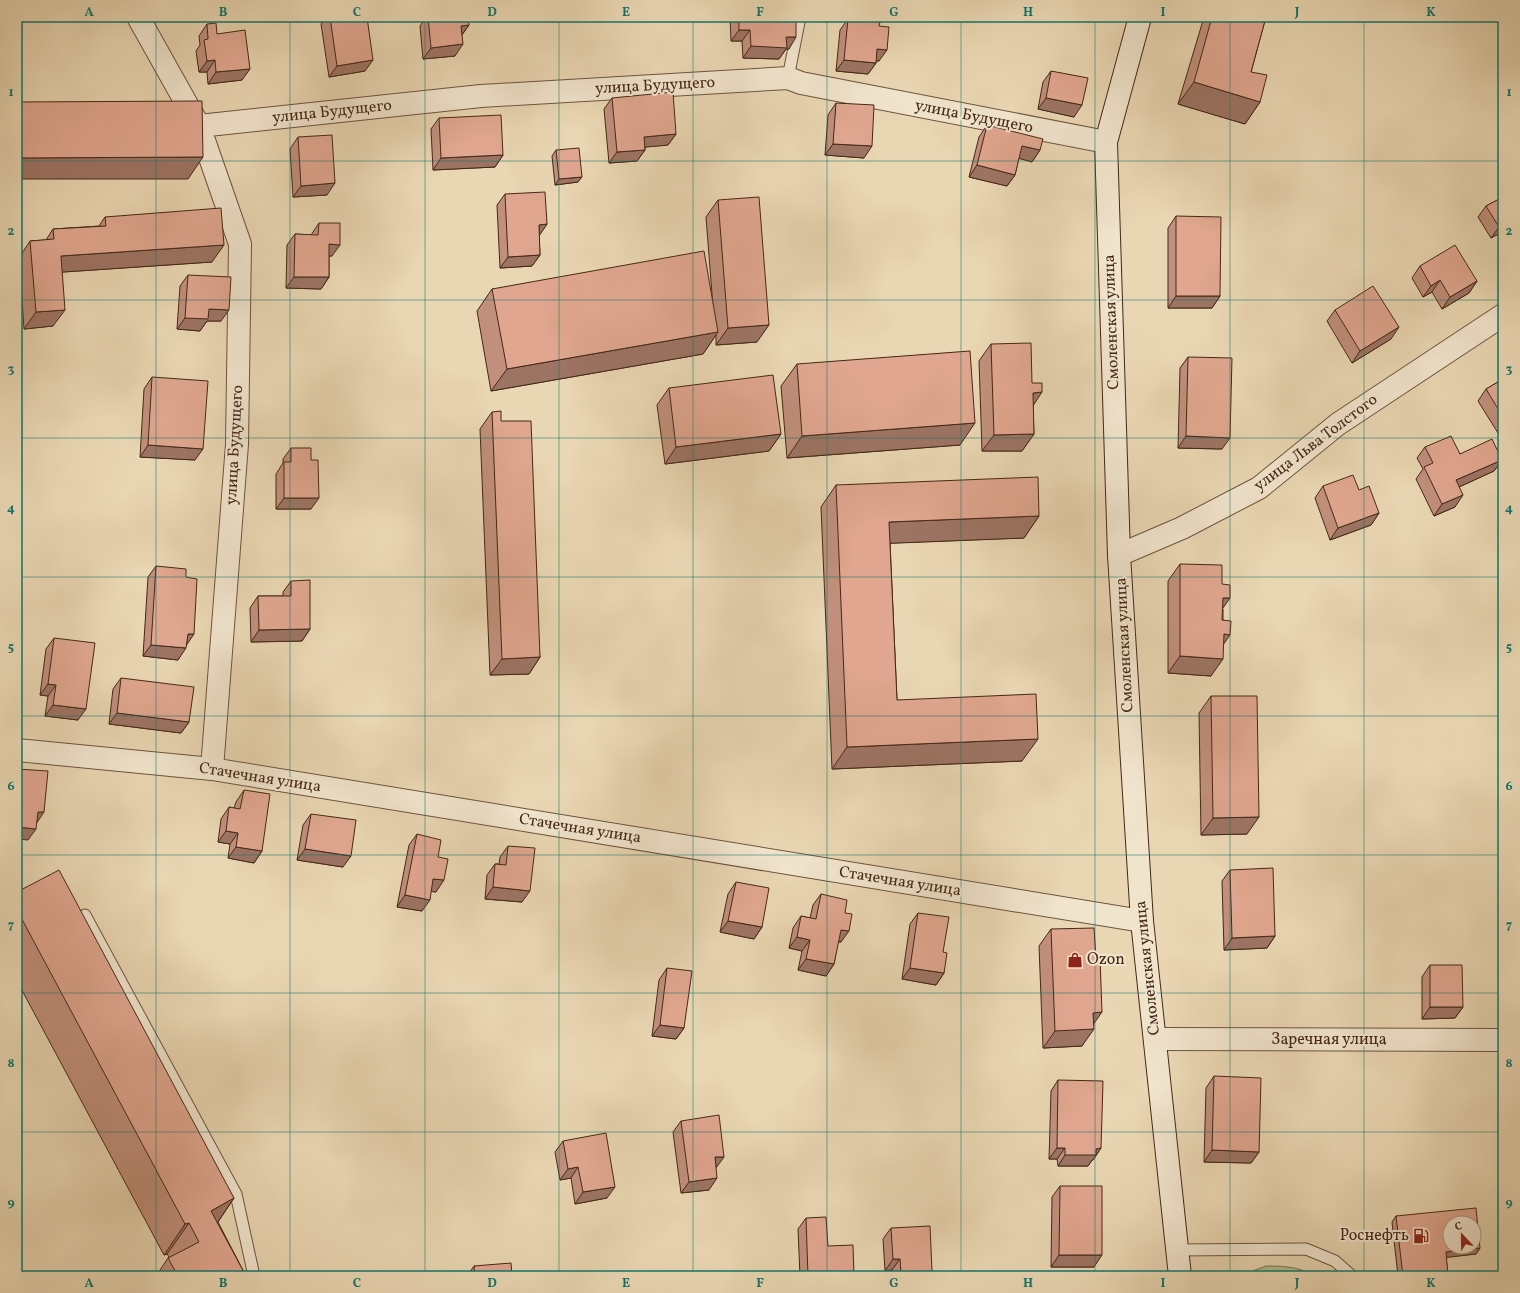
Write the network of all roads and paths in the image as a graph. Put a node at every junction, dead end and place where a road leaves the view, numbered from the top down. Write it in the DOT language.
graph roads {
  1 [pos="138,17"];
  2 [pos="800,17"];
  3 [pos="1140,17"];
  4 [pos="788,78"];
  5 [pos="199,126"];
  6 [pos="1106,142"];
  7 [pos="1503,315"];
  8 [pos="1119,554"];
  9 [pos="17,750"];
  10 [pos="212,769"];
  11 [pos="85,915"];
  12 [pos="1142,922"];
  13 [pos="1155,1039"];
  14 [pos="1503,1040"];
  15 [pos="1178,1250"];
  16 [pos="254,1276"];
  17 [pos="1180,1276"];
  18 [pos="1352,1276"];
  1 -- 5 [label="street, улица Будущего"];
  2 -- 4 [label="lane"];
  3 -- 6 [label="street, Смоленская улица"];
  4 -- 5 [label="street, улица Будущего"];
  4 -- 6 [label="street, улица Будущего"];
  5 -- 10 [label="street, улица Будущего"];
  6 -- 8 [label="street, Смоленская улица"];
  7 -- 8 [label="street, улица Льва Толстого"];
  8 -- 12 [label="street, Смоленская улица"];
  9 -- 10 [label="street, Стачечная улица"];
  10 -- 12 [label="street, Стачечная улица"];
  11 -- 16 [label="lane"];
  12 -- 13 [label="street, Смоленская улица"];
  13 -- 14 [label="street, Заречная улица"];
  13 -- 15 [label="street, Смоленская улица"];
  15 -- 17 [label="street, Смоленская улица"];
  15 -- 18 [label="lane"];
}
